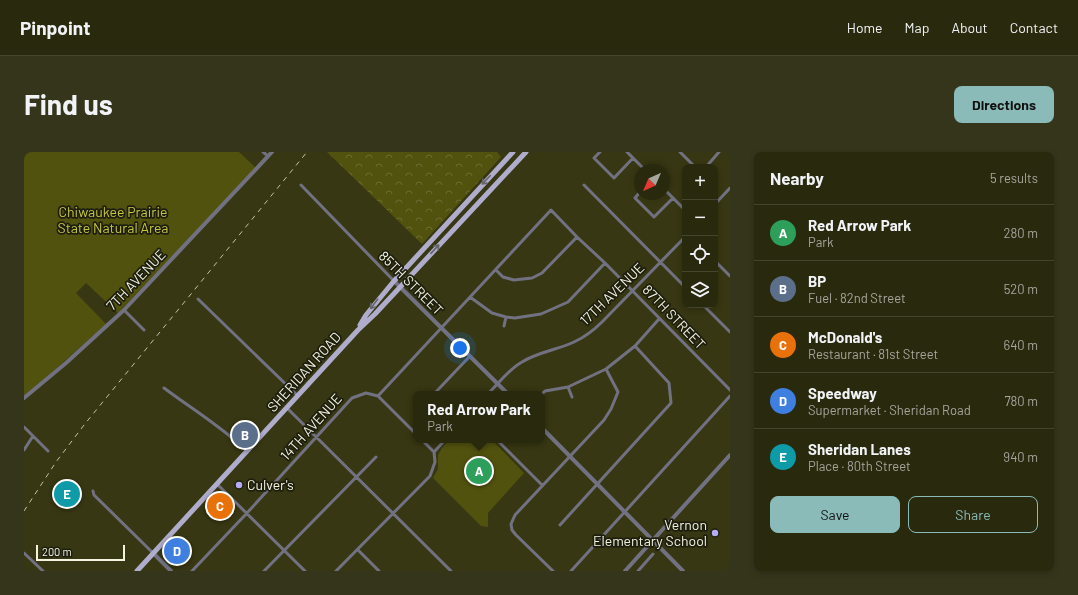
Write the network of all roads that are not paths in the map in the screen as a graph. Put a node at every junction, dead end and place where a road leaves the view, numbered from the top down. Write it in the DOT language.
graph roads {
  1 [pos="263,152"];
  2 [pos="272,152"];
  3 [pos="512,152"];
  4 [pos="526,152"];
  5 [pos="600,152"];
  6 [pos="627,152"];
  7 [pos="680,152"];
  8 [pos="719,152"];
  9 [pos="268,156"];
  10 [pos="634,158"];
  11 [pos="640,164"];
  12 [pos="692,164"];
  13 [pos="709,164"];
  14 [pos="300,185"];
  15 [pos="584,185"];
  16 [pos="730,188"];
  17 [pos="670,195"];
  18 [pos="673,198"];
  19 [pos="636,200"];
  20 [pos="718,201"];
  21 [pos="682,207"];
  22 [pos="577,237"];
  23 [pos="682,240"];
  24 [pos="605,263"];
  25 [pos="661,263"];
  26 [pos="718,264"];
  27 [pos="496,270"];
  28 [pos="730,276"];
  29 [pos="394,281"];
  30 [pos="682,284"];
  31 [pos="400,287"];
  32 [pos="633,291"];
  33 [pos="470,298"];
  34 [pos="198,299"];
  35 [pos="706,308"];
  36 [pos="124,310"];
  37 [pos="506,317"];
  38 [pos="659,319"];
  39 [pos="504,326"];
  40 [pos="441,329"];
  41 [pos="144,330"];
  42 [pos="358,330"];
  43 [pos="730,332"];
  44 [pos="634,346"];
  45 [pos="469,357"];
  46 [pos="606,369"];
  47 [pos="497,384"];
  48 [pos="568,387"];
  49 [pos="164,388"];
  50 [pos="730,390"];
  51 [pos="437,391"];
  52 [pos="491,391"];
  53 [pos="505,391"];
  54 [pos="545,391"];
  55 [pos="298,396"];
  56 [pos="378,396"];
  57 [pos="730,396"];
  58 [pos="572,397"];
  59 [pos="24,398"];
  60 [pos="287,408"];
  61 [pos="24,428"];
  62 [pos="413,431"];
  63 [pos="545,431"];
  64 [pos="32,436"];
  65 [pos="316,437"];
  66 [pos="425,443"];
  67 [pos="442,443"];
  68 [pos="500,443"];
  69 [pos="24,450"];
  70 [pos="48,451"];
  71 [pos="247,451"];
  72 [pos="434,452"];
  73 [pos="730,454"];
  74 [pos="569,456"];
  75 [pos="376,457"];
  76 [pos="357,477"];
  77 [pos="217,484"];
  78 [pos="597,484"];
  79 [pos="542,485"];
  80 [pos="93,491"];
  81 [pos="625,512"];
  82 [pos="247,513"];
  83 [pos="393,513"];
  84 [pos="560,525"];
  85 [pos="653,540"];
  86 [pos="284,550"];
  87 [pos="358,550"];
  88 [pos="24,553"];
  89 [pos="153,553"];
  90 [pos="653,554"];
  91 [pos="632,563"];
  92 [pos="638,570"];
  93 [pos="43,571"];
  94 [pos="137,571"];
  95 [pos="171,571"];
  96 [pos="192,571"];
  97 [pos="264,571"];
  98 [pos="305,571"];
  99 [pos="336,571"];
  100 [pos="379,571"];
  101 [pos="451,571"];
  102 [pos="553,571"];
  103 [pos="571,571"];
  104 [pos="625,571"];
  105 [pos="683,571"];
  1 -- 9 [label="street"];
  2 -- 9 [label="street, 7TH AVENUE"];
  3 -- 29 [label="main road, SHERIDAN ROAD, one-way"];
  31 -- 4 [label="main road, SHERIDAN ROAD, one-way"];
  5 -- 10 [label="street"];
  6 -- 10 [label="street"];
  7 -- 12 [label="street"];
  8 -- 13 [label="street"];
  9 -- 36 [label="street, 7TH AVENUE"];
  10 -- 11 [label="street"];
  14 -- 29 [label="street, 85TH STREET"];
  15 -- 25 [label="street"];
  16 -- 20 [label="street"];
  17 -- 18 [label="street"];
  18 -- 19 [label="street"];
  18 -- 21 [label="street"];
  22 -- 24 [label="street, 87TH STREET"];
  22 -- 27 [label="street"];
  22 -- 27 [label="street, 87TH STREET"];
  23 -- 25 [label="street, 17TH AVENUE"];
  24 -- 32 [label="street, 87TH STREET"];
  24 -- 37 [label="street"];
  25 -- 30 [label="street"];
  25 -- 32 [label="street, 17TH AVENUE"];
  26 -- 28 [label="street"];
  27 -- 33 [label="street"];
  29 -- 31 [label="street, 85TH STREET"];
  29 -- 42 [label="main road, SHERIDAN ROAD, one-way"];
  31 -- 40 [label="street, 85TH STREET"];
  31 -- 42 [label="main road, SHERIDAN ROAD"];
  32 -- 38 [label="street, 87TH STREET"];
  32 -- 47 [label="street, 17TH AVENUE"];
  33 -- 37 [label="street"];
  33 -- 40 [label="street"];
  34 -- 55 [label="street"];
  35 -- 43 [label="street"];
  36 -- 41 [label="street"];
  36 -- 59 [label="street, 7TH AVENUE"];
  37 -- 39 [label="street"];
  38 -- 44 [label="street"];
  38 -- 50 [label="street, 87TH STREET"];
  40 -- 45 [label="street, 85TH STREET"];
  40 -- 56 [label="street"];
  42 -- 55 [label="main road, SHERIDAN ROAD"];
  44 -- 46 [label="street"];
  44 -- 78 [label="street"];
  45 -- 47 [label="street, 85TH STREET"];
  45 -- 51 [label="street"];
  46 -- 48 [label="street"];
  46 -- 74 [label="street"];
  47 -- 52 [label="street, 17TH AVENUE"];
  47 -- 53 [label="street, 85TH STREET"];
  48 -- 54 [label="street"];
  48 -- 58 [label="street"];
  49 -- 71 [label="street"];
  55 -- 60 [label="main road, SHERIDAN ROAD"];
  56 -- 62 [label="street"];
  56 -- 65 [label="street, 14TH AVENUE"];
  57 -- 81 [label="street"];
  60 -- 65 [label="street"];
  60 -- 71 [label="main road, SHERIDAN ROAD"];
  61 -- 64 [label="street"];
  63 -- 74 [label="street"];
  64 -- 69 [label="street"];
  64 -- 70 [label="street"];
  65 -- 76 [label="street"];
  65 -- 82 [label="street, 14TH AVENUE"];
  66 -- 72 [label="street"];
  67 -- 72 [label="street"];
  68 -- 79 [label="street"];
  71 -- 77 [label="main road, SHERIDAN ROAD"];
  72 -- 83 [label="street"];
  73 -- 85 [label="street"];
  74 -- 78 [label="street"];
  74 -- 79 [label="street"];
  75 -- 76 [label="street"];
  76 -- 83 [label="street"];
  76 -- 86 [label="street"];
  77 -- 82 [label="street"];
  77 -- 89 [label="main road, SHERIDAN ROAD"];
  78 -- 81 [label="street"];
  78 -- 84 [label="street"];
  79 -- 102 [label="street"];
  80 -- 89 [label="street"];
  81 -- 85 [label="street"];
  81 -- 103 [label="street"];
  82 -- 86 [label="street"];
  82 -- 96 [label="street, 14TH AVENUE"];
  83 -- 87 [label="street"];
  83 -- 101 [label="street"];
  85 -- 91 [label="street"];
  85 -- 105 [label="street"];
  86 -- 97 [label="street"];
  86 -- 98 [label="street"];
  87 -- 99 [label="street"];
  87 -- 100 [label="street"];
  88 -- 93 [label="street"];
  89 -- 94 [label="main road, SHERIDAN ROAD"];
  89 -- 95 [label="street"];
  90 -- 92 [label="street"];
  91 -- 92 [label="street"];
  91 -- 104 [label="street"];
}
